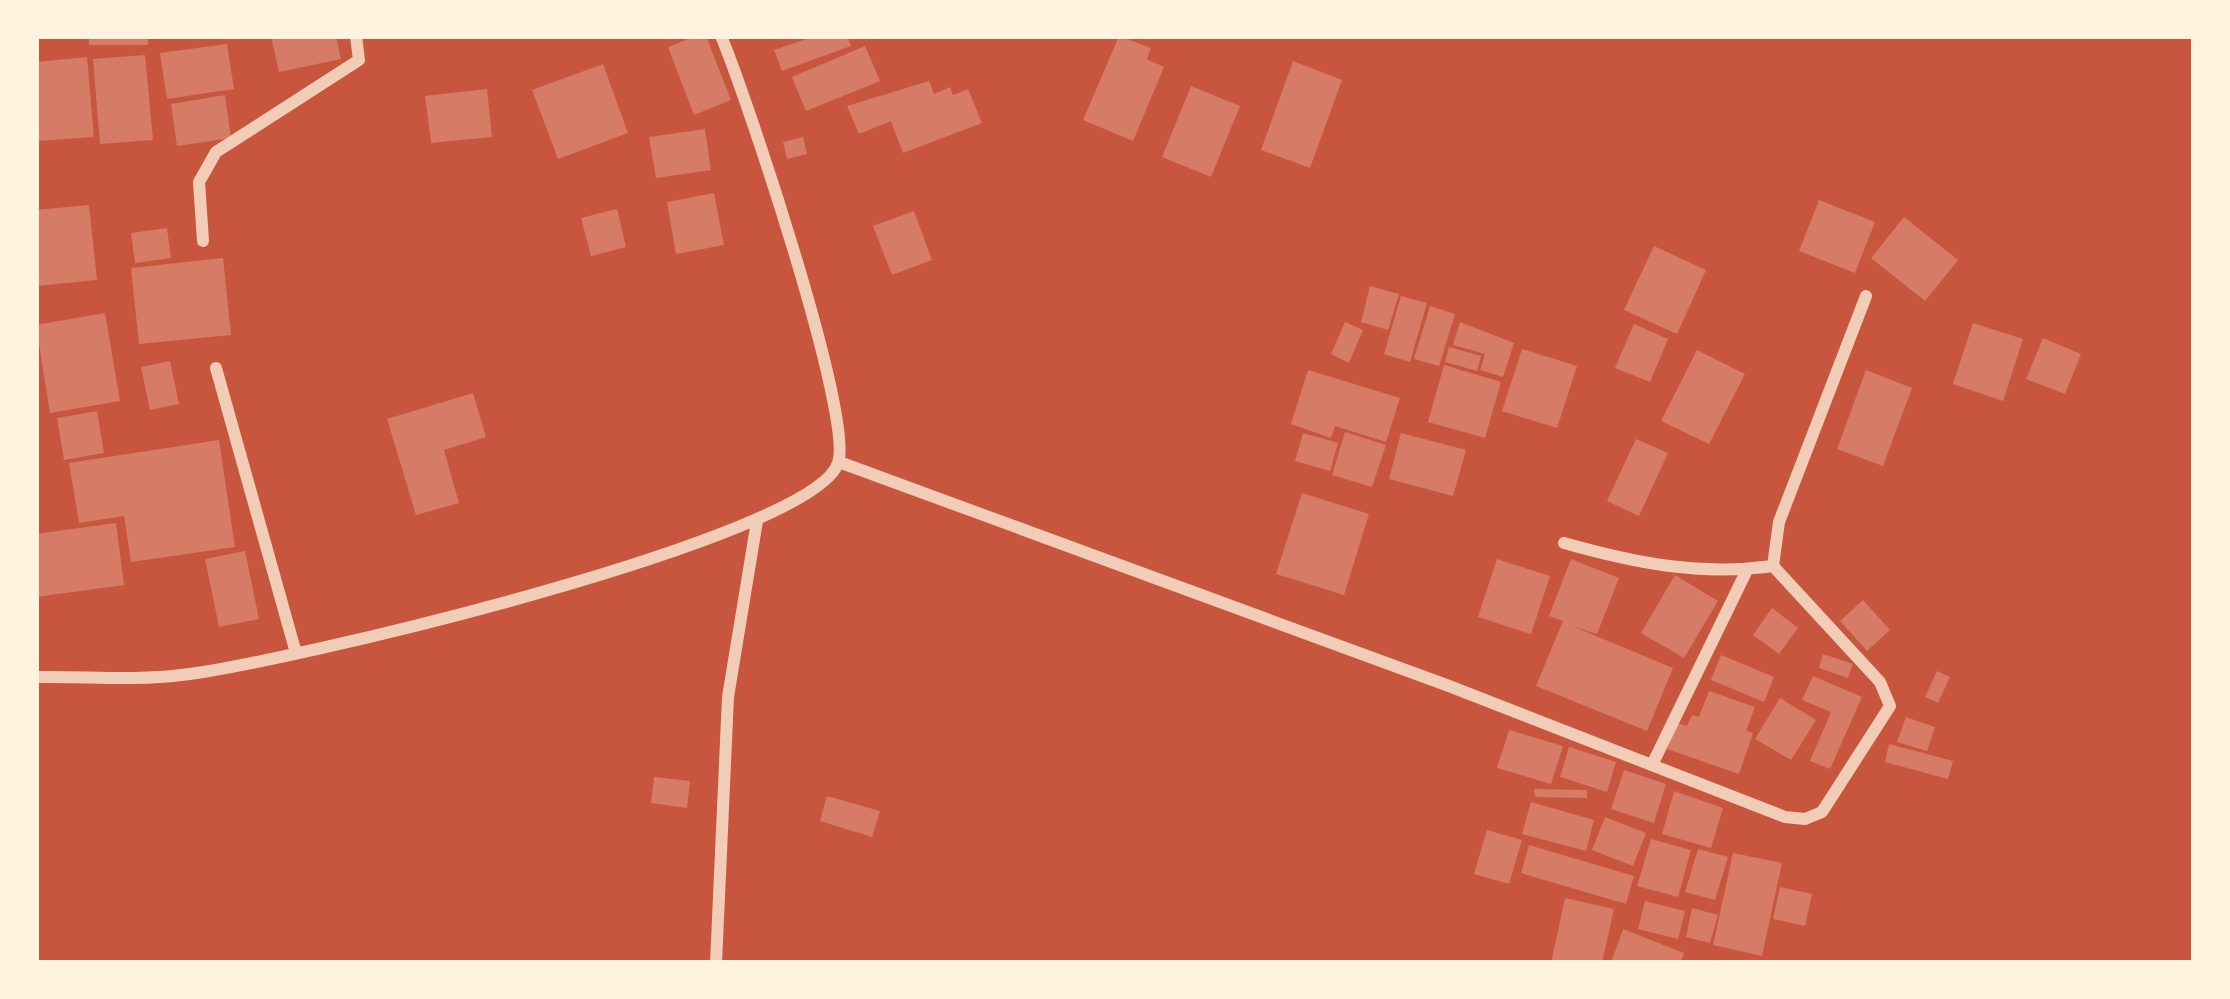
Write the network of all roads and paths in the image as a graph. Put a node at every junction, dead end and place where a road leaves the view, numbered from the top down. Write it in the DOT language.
graph roads {
  1 [pos="356,36"];
  2 [pos="721,36"];
  3 [pos="203,241"];
  4 [pos="1866,296"];
  5 [pos="216,368"];
  6 [pos="839,462"];
  7 [pos="757,521"];
  8 [pos="1564,543"];
  9 [pos="1773,566"];
  10 [pos="1747,570"];
  11 [pos="296,653"];
  12 [pos="36,677"];
  13 [pos="1652,765"];
  14 [pos="716,963"];
  1 -- 3 [label="street"];
  2 -- 6 [label="street"];
  4 -- 9 [label="street"];
  5 -- 11 [label="street"];
  6 -- 7 [label="street"];
  6 -- 13 [label="street"];
  7 -- 11 [label="street"];
  7 -- 14 [label="street"];
  8 -- 10 [label="street"];
  9 -- 10 [label="street"];
  9 -- 13 [label="street"];
  10 -- 13 [label="street"];
  11 -- 12 [label="street"];
}
